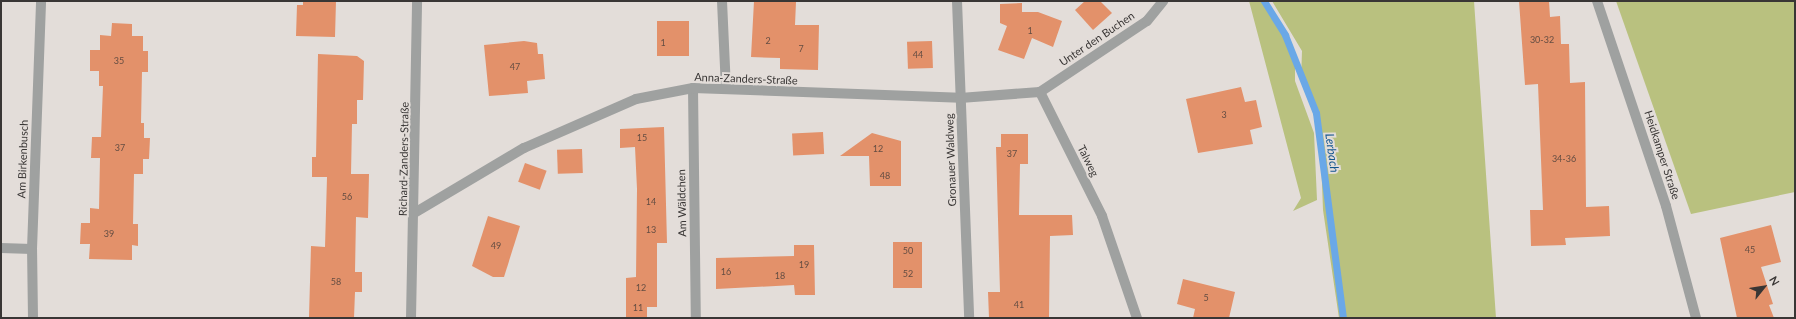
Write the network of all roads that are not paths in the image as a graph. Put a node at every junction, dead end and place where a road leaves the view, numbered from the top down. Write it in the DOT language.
graph roads {
  1 [pos="41,1"];
  2 [pos="418,1"];
  3 [pos="722,1"];
  4 [pos="956,1"];
  5 [pos="1163,1"];
  6 [pos="1598,1"];
  7 [pos="693,88"];
  8 [pos="726,89"];
  9 [pos="1040,92"];
  10 [pos="960,98"];
  11 [pos="416,212"];
  12 [pos="1,248"];
  13 [pos="32,249"];
  14 [pos="33,318"];
  15 [pos="411,318"];
  16 [pos="696,318"];
  17 [pos="969,318"];
  18 [pos="1137,318"];
  19 [pos="1696,318"];
  1 -- 13 [label="street, Am Birkenbusch"];
  2 -- 11 [label="street, Richard-Zanders-Straße"];
  3 -- 8 [label="street"];
  4 -- 10 [label="street, Gronauer Waldweg"];
  5 -- 9 [label="street, Unter den Buchen"];
  6 -- 19 [label="street, Heidkamper Straße"];
  7 -- 8 [label="street, Anna-Zanders-Straße"];
  7 -- 11 [label="street, Anna-Zanders-Straße"];
  7 -- 16 [label="street, Am Wäldchen"];
  8 -- 10 [label="street, Anna-Zanders-Straße"];
  9 -- 10 [label="street"];
  9 -- 18 [label="street, Talweg"];
  10 -- 17 [label="street, Gronauer Waldweg"];
  11 -- 15 [label="street, Richard-Zanders-Straße"];
  12 -- 13 [label="street"];
  13 -- 14 [label="street, Am Birkenbusch"];
}
